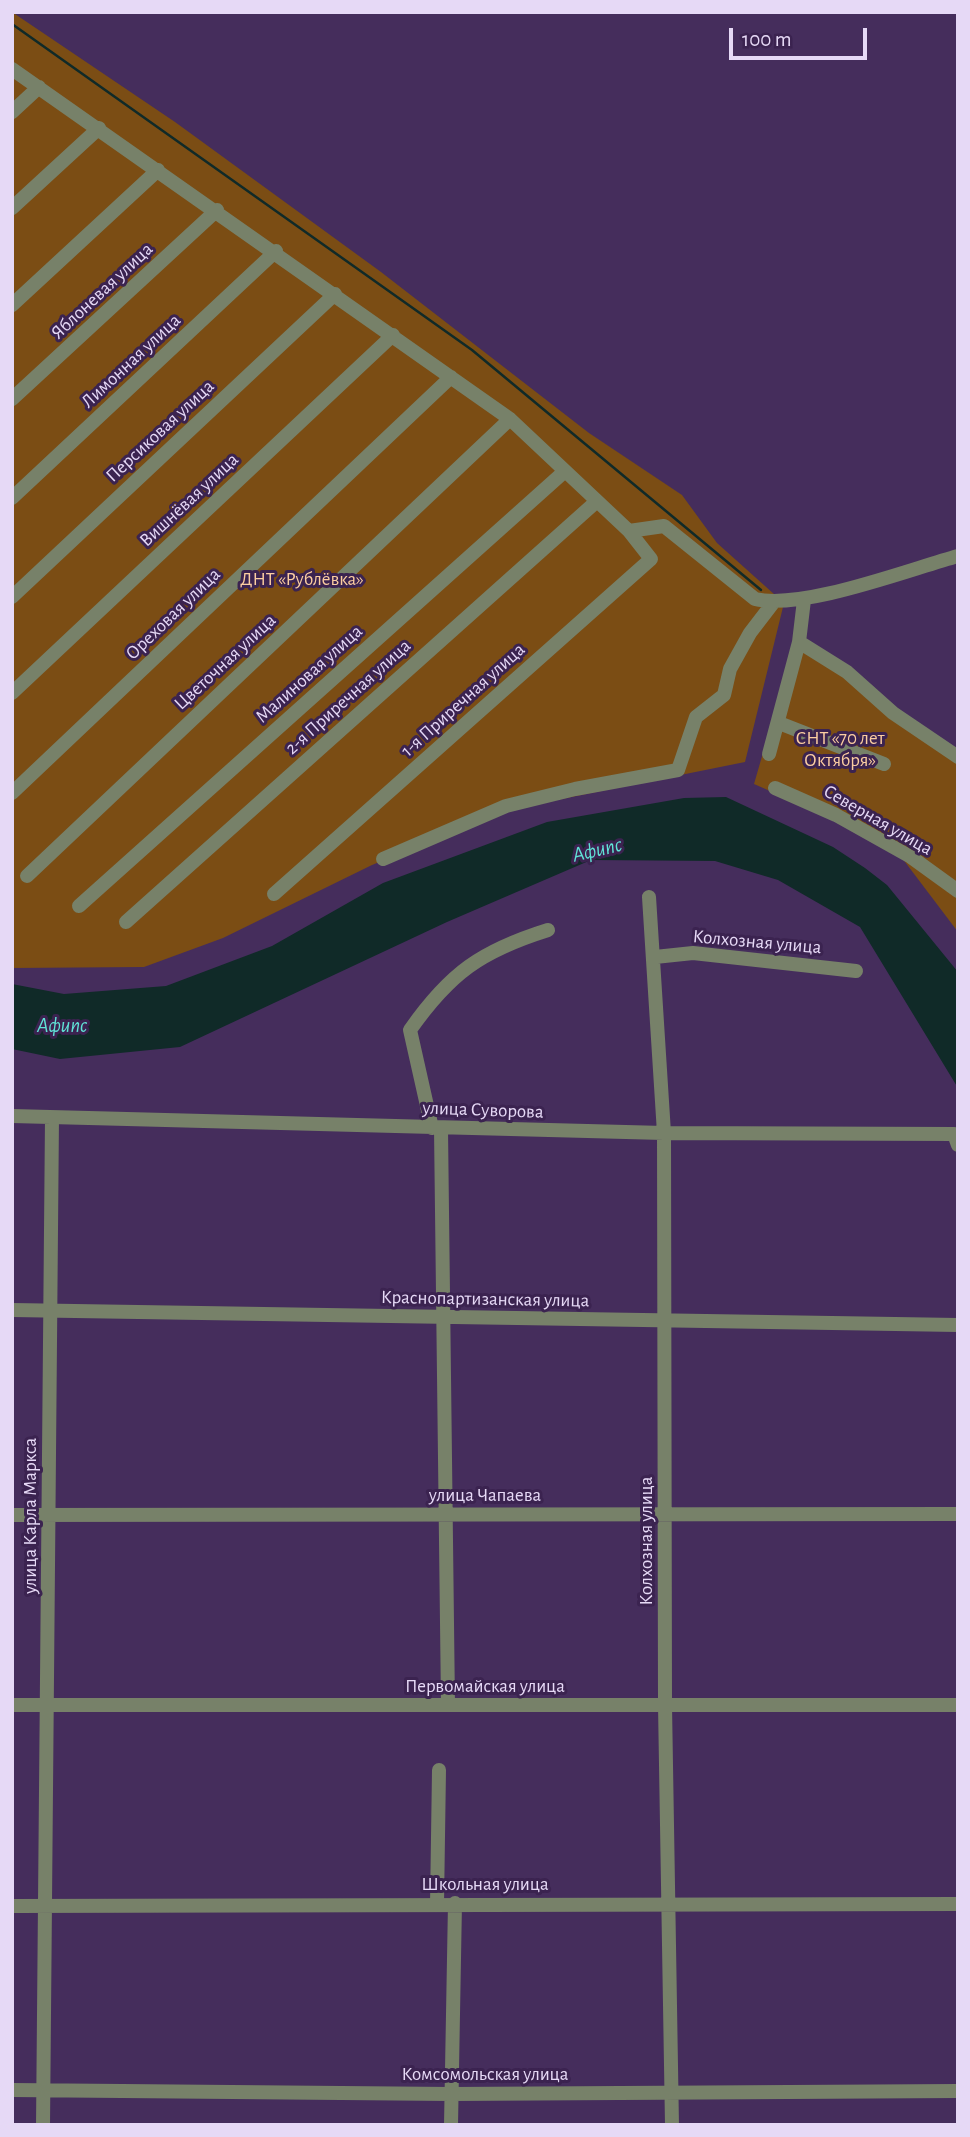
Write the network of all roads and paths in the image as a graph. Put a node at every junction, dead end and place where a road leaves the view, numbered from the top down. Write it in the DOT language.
graph roads {
  1 [pos="12,69"];
  2 [pos="39,87"];
  3 [pos="12,112"];
  4 [pos="99,128"];
  5 [pos="158,170"];
  6 [pos="12,208"];
  7 [pos="217,211"];
  8 [pos="276,251"];
  9 [pos="335,293"];
  10 [pos="12,305"];
  11 [pos="393,335"];
  12 [pos="451,376"];
  13 [pos="12,400"];
  14 [pos="510,419"];
  15 [pos="565,471"];
  16 [pos="12,498"];
  17 [pos="597,501"];
  18 [pos="629,531"];
  19 [pos="958,556"];
  20 [pos="12,597"];
  21 [pos="804,600"];
  22 [pos="773,603"];
  23 [pos="799,642"];
  24 [pos="12,693"];
  25 [pos="779,723"];
  26 [pos="769,754"];
  27 [pos="958,757"];
  28 [pos="884,764"];
  29 [pos="775,788"];
  30 [pos="12,793"];
  31 [pos="383,859"];
  32 [pos="27,877"];
  33 [pos="958,891"];
  34 [pos="274,894"];
  35 [pos="649,897"];
  36 [pos="79,906"];
  37 [pos="126,922"];
  38 [pos="548,930"];
  39 [pos="655,957"];
  40 [pos="856,971"];
  41 [pos="12,1116"];
  42 [pos="52,1118"];
  43 [pos="437,1128"];
  44 [pos="664,1133"];
  45 [pos="956,1140"];
  46 [pos="12,1310"];
  47 [pos="51,1311"];
  48 [pos="442,1317"];
  49 [pos="664,1323"];
  50 [pos="958,1325"];
  51 [pos="665,1513"];
  52 [pos="958,1514"];
  53 [pos="12,1515"];
  54 [pos="445,1515"];
  55 [pos="50,1516"];
  56 [pos="12,1705"];
  57 [pos="47,1705"];
  58 [pos="448,1705"];
  59 [pos="665,1705"];
  60 [pos="958,1705"];
  61 [pos="439,1770"];
  62 [pos="455,1903"];
  63 [pos="667,1903"];
  64 [pos="437,1904"];
  65 [pos="958,1904"];
  66 [pos="45,1905"];
  67 [pos="12,1906"];
  68 [pos="12,2090"];
  69 [pos="42,2090"];
  70 [pos="958,2091"];
  71 [pos="672,2092"];
  72 [pos="451,2094"];
  73 [pos="43,2125"];
  74 [pos="451,2125"];
  75 [pos="672,2125"];
  1 -- 2 [label="street"];
  2 -- 3 [label="street"];
  2 -- 4 [label="street"];
  4 -- 5 [label="street"];
  4 -- 6 [label="street"];
  5 -- 7 [label="street"];
  5 -- 10 [label="street"];
  7 -- 8 [label="street"];
  7 -- 13 [label="street, Яблоневая улица"];
  8 -- 9 [label="street"];
  8 -- 16 [label="street, Лимонная улица"];
  9 -- 11 [label="street"];
  9 -- 20 [label="street, Персиковая улица"];
  11 -- 12 [label="street"];
  11 -- 24 [label="street, Вишнёвая улица"];
  12 -- 14 [label="street"];
  12 -- 30 [label="street, Ореховая улица"];
  14 -- 15 [label="street"];
  14 -- 32 [label="street, Цветочная улица"];
  15 -- 17 [label="street"];
  15 -- 36 [label="street, Малиновая улица"];
  17 -- 18 [label="street"];
  17 -- 37 [label="street, 2-я Приречная улица"];
  18 -- 22 [label="street"];
  18 -- 34 [label="street, 1-я Приречная улица"];
  19 -- 21 [label="street"];
  21 -- 22 [label="street"];
  21 -- 23 [label="street"];
  22 -- 31 [label="street"];
  23 -- 25 [label="street"];
  23 -- 27 [label="street"];
  25 -- 26 [label="street"];
  25 -- 28 [label="street"];
  29 -- 33 [label="street, Северная улица"];
  35 -- 39 [label="street, Колхозная улица"];
  38 -- 43 [label="street"];
  39 -- 40 [label="street, Колхозная улица"];
  39 -- 44 [label="street, Колхозная улица"];
  41 -- 42 [label="street, улица Суворова"];
  42 -- 43 [label="street, улица Суворова"];
  42 -- 47 [label="street, улица Карла Маркса"];
  43 -- 44 [label="street, улица Суворова"];
  43 -- 48 [label="street"];
  44 -- 45 [label="street, улица Суворова"];
  44 -- 49 [label="street, Колхозная улица"];
  46 -- 47 [label="street, Краснопартизанская улица"];
  47 -- 48 [label="street, Краснопартизанская улица"];
  47 -- 55 [label="street, улица Карла Маркса"];
  48 -- 49 [label="street, Краснопартизанская улица"];
  48 -- 54 [label="street"];
  49 -- 50 [label="street, Краснопартизанская улица"];
  49 -- 51 [label="street, Колхозная улица"];
  51 -- 52 [label="street, улица Чапаева"];
  51 -- 54 [label="street, улица Чапаева"];
  51 -- 59 [label="street, Колхозная улица"];
  53 -- 55 [label="street, улица Чапаева"];
  54 -- 55 [label="street, улица Чапаева"];
  54 -- 58 [label="street"];
  55 -- 57 [label="street, улица Карла Маркса"];
  56 -- 57 [label="street, Первомайская улица"];
  57 -- 58 [label="street, Первомайская улица"];
  57 -- 66 [label="street, улица Карла Маркса"];
  58 -- 59 [label="street, Первомайская улица"];
  59 -- 60 [label="street, Первомайская улица"];
  59 -- 63 [label="street, Колхозная улица"];
  61 -- 64 [label="street"];
  62 -- 63 [label="street, Школьная улица"];
  62 -- 64 [label="street, Школьная улица"];
  62 -- 72 [label="street"];
  63 -- 65 [label="street, Школьная улица"];
  63 -- 71 [label="street, Колхозная улица"];
  64 -- 66 [label="street, Школьная улица"];
  66 -- 67 [label="street, Школьная улица"];
  66 -- 69 [label="street, улица Карла Маркса"];
  68 -- 69 [label="street, Комсомольская улица"];
  69 -- 72 [label="street, Комсомольская улица"];
  69 -- 73 [label="street, улица Карла Маркса"];
  70 -- 71 [label="street, Комсомольская улица"];
  71 -- 72 [label="street, Комсомольская улица"];
  71 -- 75 [label="street, Колхозная улица"];
  72 -- 74 [label="street"];
}
